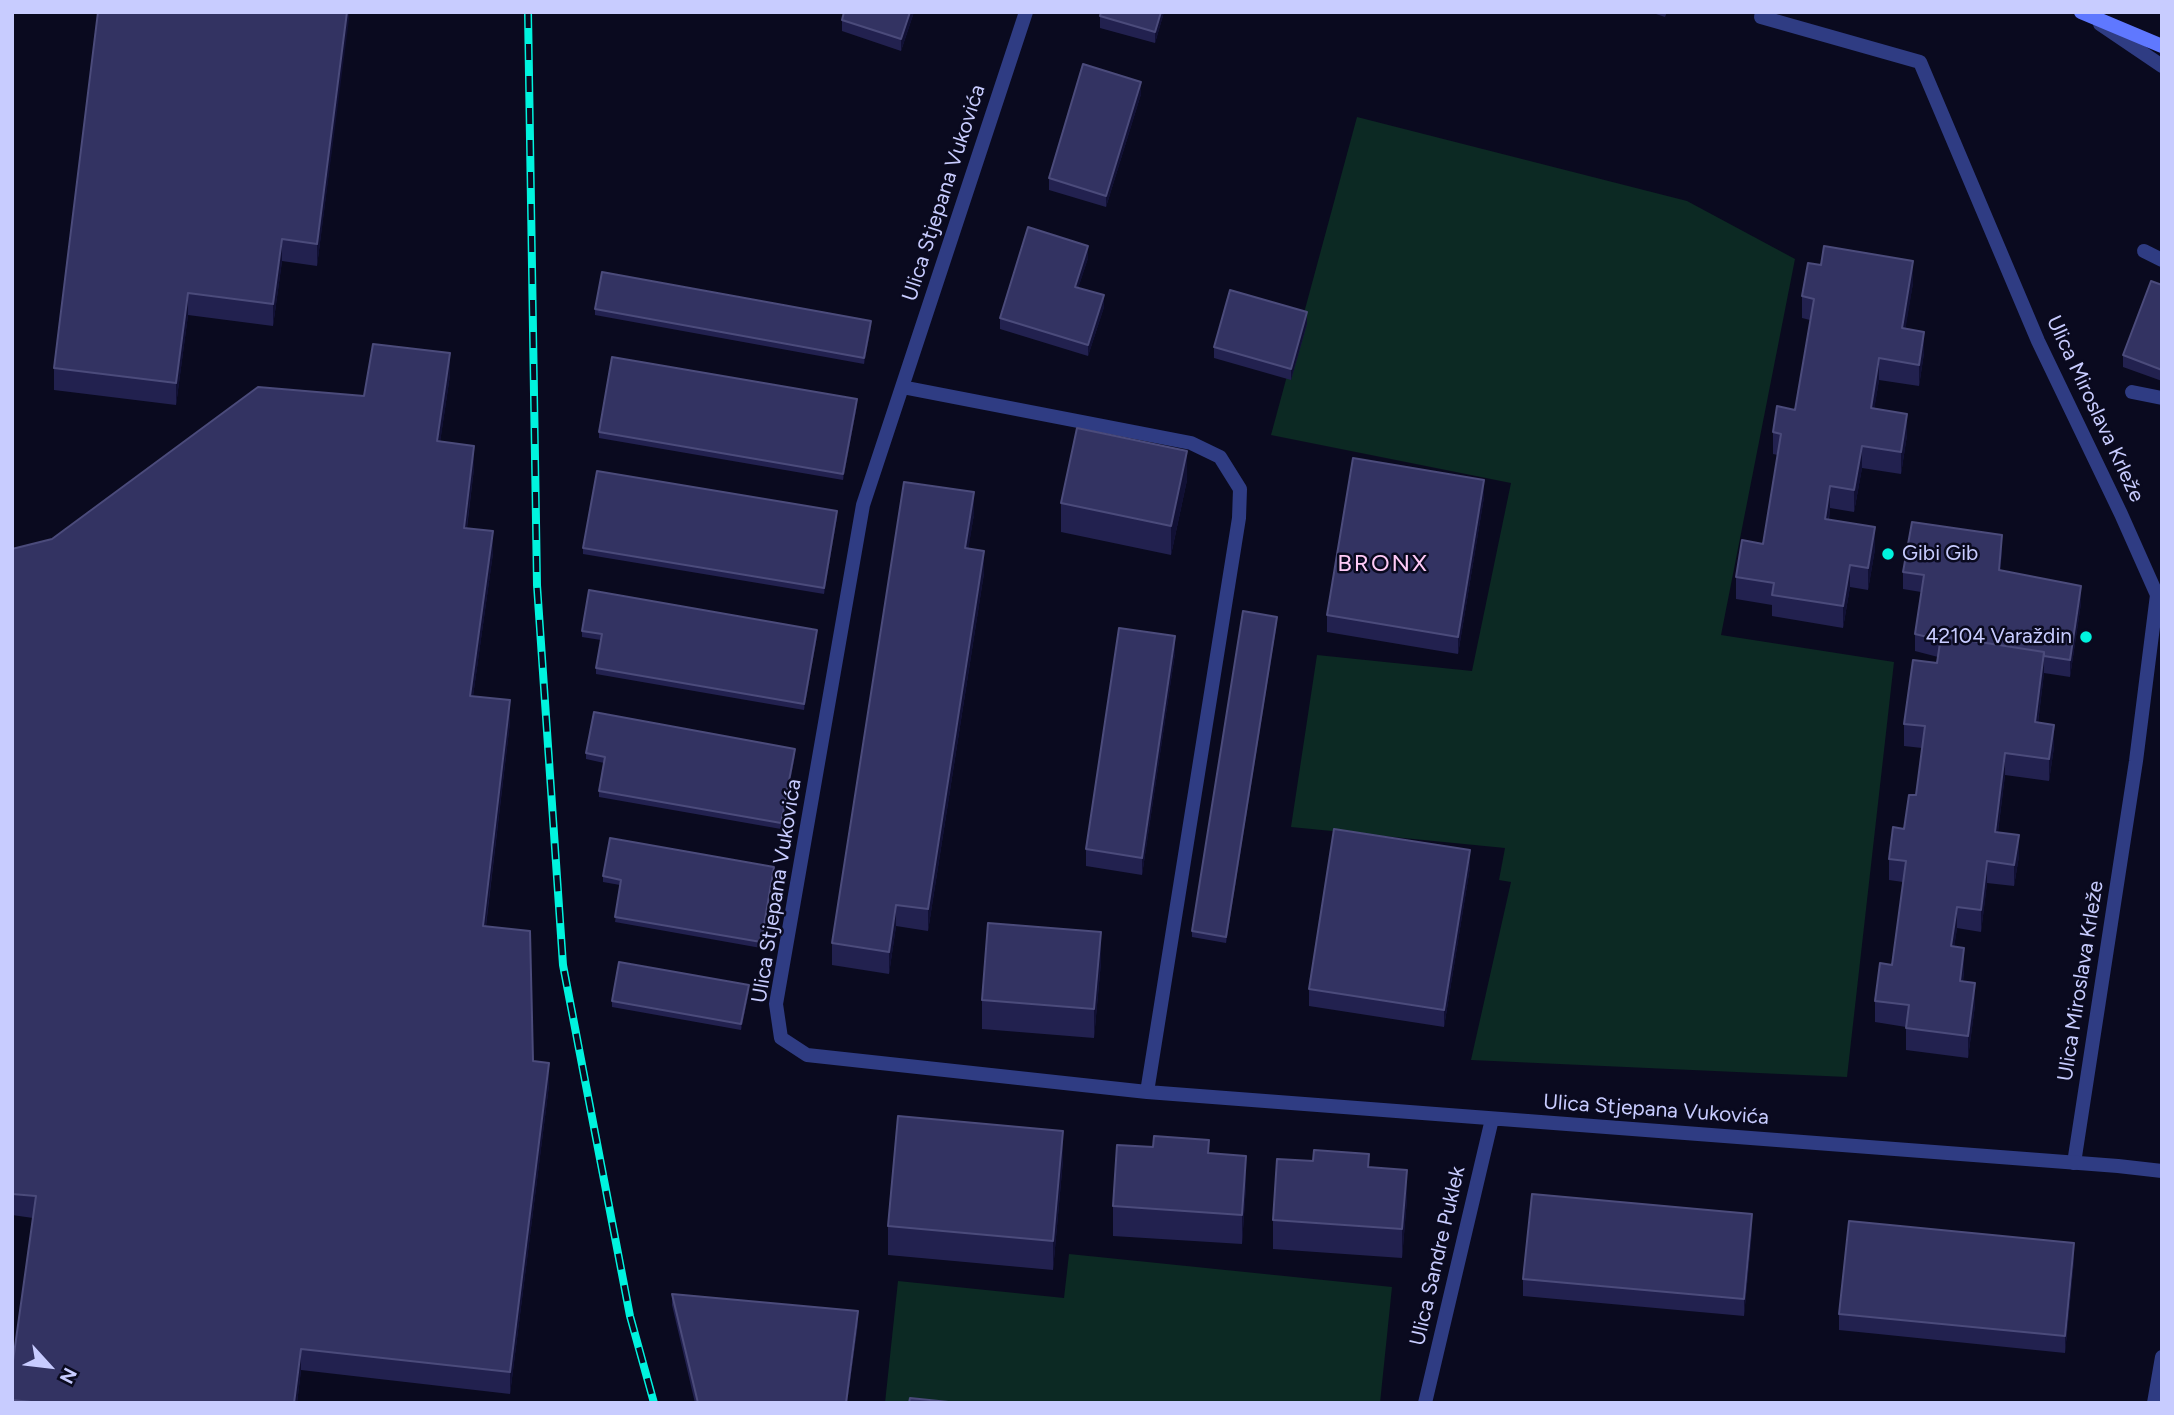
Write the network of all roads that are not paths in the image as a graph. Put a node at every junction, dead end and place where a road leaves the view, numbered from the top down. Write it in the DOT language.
graph roads {
  1 [pos="1026,12"];
  2 [pos="1762,12"];
  3 [pos="2086,15"];
  4 [pos="2162,46"];
  5 [pos="2162,66"];
  6 [pos="2144,251"];
  7 [pos="2162,260"];
  8 [pos="902,387"];
  9 [pos="2132,392"];
  10 [pos="2162,398"];
  11 [pos="1147,1092"];
  12 [pos="1492,1119"];
  13 [pos="2074,1163"];
  14 [pos="2162,1171"];
  15 [pos="2162,1357"];
  16 [pos="1425,1403"];
  17 [pos="2154,1403"];
  1 -- 8 [label="street, Ulica Stjepana Vukovića"];
  2 -- 13 [label="street, Ulica Miroslava Krleže"];
  3 -- 4 [label="main road"];
  3 -- 5 [label="street"];
  6 -- 7 [label="street"];
  8 -- 11 [label="street"];
  8 -- 11 [label="street, Ulica Stjepana Vukovića"];
  9 -- 10 [label="street"];
  11 -- 12 [label="street, Ulica Stjepana Vukovića"];
  12 -- 13 [label="street, Ulica Stjepana Vukovića"];
  12 -- 16 [label="street, Ulica Sandre Puklek"];
  13 -- 14 [label="street, Ulica Stjepana Vukovića"];
  15 -- 17 [label="street"];
}
